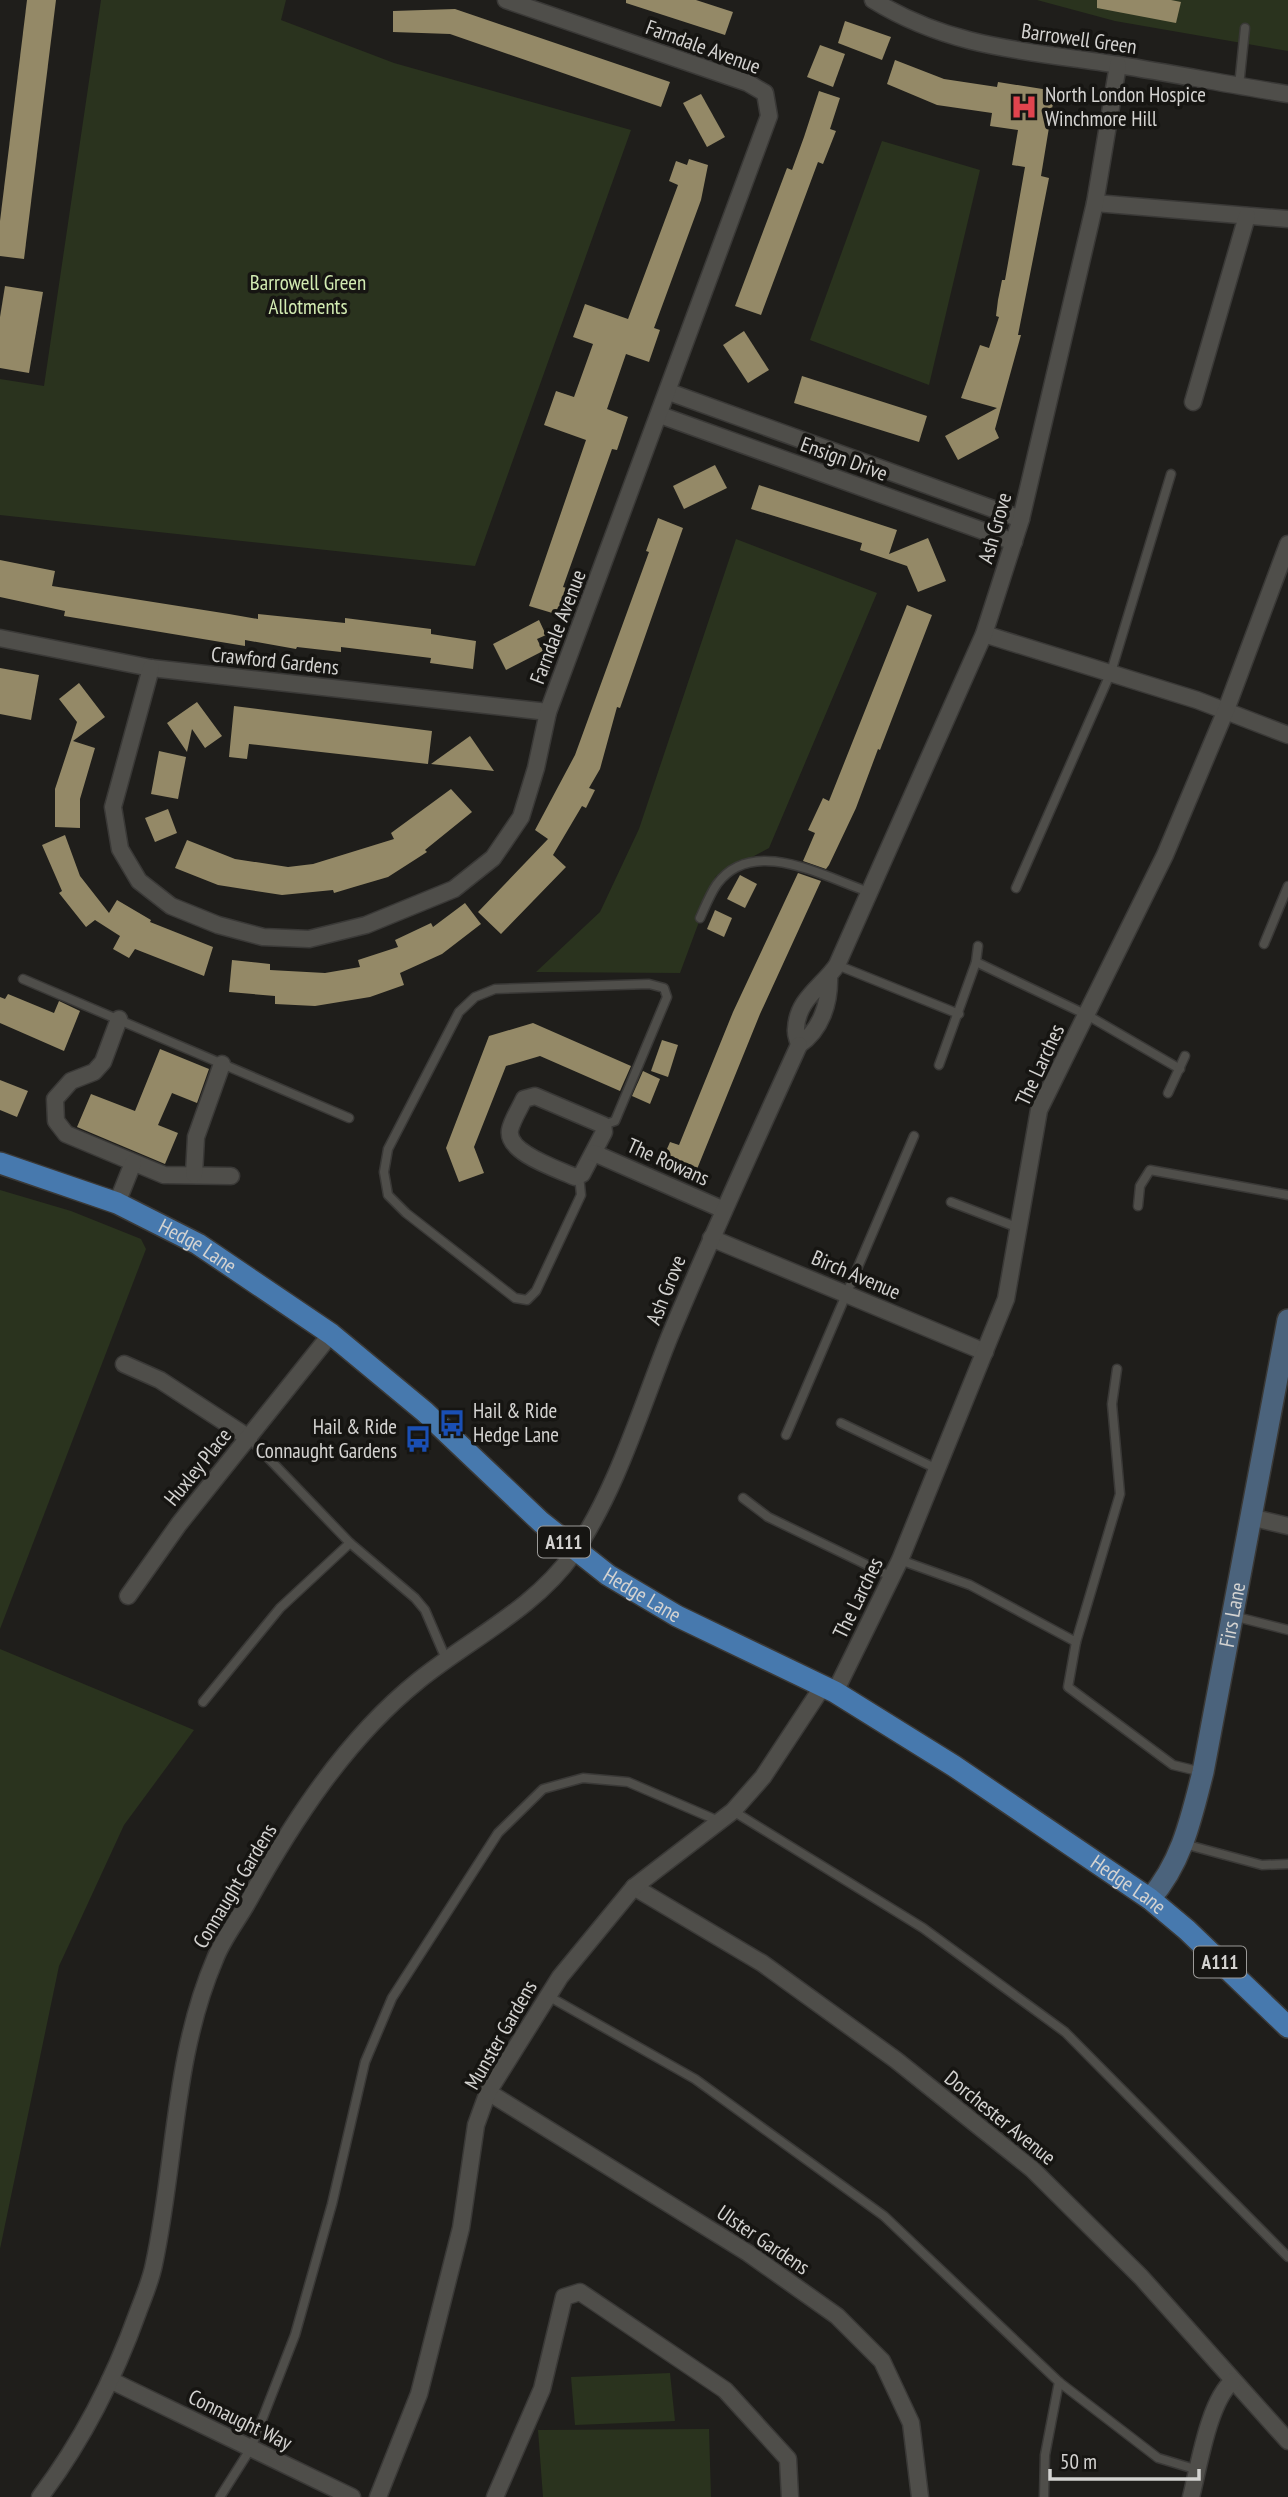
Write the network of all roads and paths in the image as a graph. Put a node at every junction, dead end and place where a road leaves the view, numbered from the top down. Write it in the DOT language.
graph roads {
  1 [pos="506,0"];
  2 [pos="873,0"];
  3 [pos="1245,28"];
  4 [pos="1118,65"];
  5 [pos="1239,86"];
  6 [pos="1288,94"];
  7 [pos="1095,203"];
  8 [pos="1247,216"];
  9 [pos="1288,219"];
  10 [pos="669,392"];
  11 [pos="1193,402"];
  12 [pos="660,415"];
  13 [pos="1171,474"];
  14 [pos="1021,519"];
  15 [pos="1014,542"];
  16 [pos="1288,544"];
  17 [pos="985,634"];
  18 [pos="0,638"];
  19 [pos="151,668"];
  20 [pos="1111,672"];
  21 [pos="1226,710"];
  22 [pos="548,712"];
  23 [pos="1288,735"];
  24 [pos="1288,886"];
  25 [pos="1016,888"];
  26 [pos="869,892"];
  27 [pos="700,918"];
  28 [pos="1264,944"];
  29 [pos="978,946"];
  30 [pos="976,962"];
  31 [pos="833,971"];
  32 [pos="23,979"];
  33 [pos="958,1014"];
  34 [pos="1087,1014"];
  35 [pos="120,1019"];
  36 [pos="1185,1056"];
  37 [pos="222,1064"];
  38 [pos="939,1065"];
  39 [pos="1180,1069"];
  40 [pos="1168,1093"];
  41 [pos="349,1118"];
  42 [pos="603,1125"];
  43 [pos="914,1136"];
  44 [pos="594,1153"];
  45 [pos="0,1163"];
  46 [pos="133,1163"];
  47 [pos="194,1174"];
  48 [pos="579,1175"];
  49 [pos="231,1176"];
  50 [pos="1288,1195"];
  51 [pos="951,1202"];
  52 [pos="117,1203"];
  53 [pos="1138,1206"];
  54 [pos="724,1210"];
  55 [pos="1019,1228"];
  56 [pos="710,1238"];
  57 [pos="848,1293"];
  58 [pos="1288,1320"];
  59 [pos="331,1334"];
  60 [pos="985,1352"];
  61 [pos="124,1364"];
  62 [pos="1117,1369"];
  63 [pos="841,1423"];
  64 [pos="786,1435"];
  65 [pos="249,1438"];
  66 [pos="935,1468"];
  67 [pos="743,1498"];
  68 [pos="1250,1517"];
  69 [pos="1288,1526"];
  70 [pos="350,1543"];
  71 [pos="575,1551"];
  72 [pos="900,1560"];
  73 [pos="892,1577"];
  74 [pos="128,1596"];
  75 [pos="1233,1616"];
  76 [pos="1288,1630"];
  77 [pos="1076,1642"];
  78 [pos="446,1659"];
  79 [pos="829,1689"];
  80 [pos="203,1702"];
  81 [pos="1203,1772"];
  82 [pos="727,1816"];
  83 [pos="1184,1844"];
  84 [pos="1288,1864"];
  85 [pos="634,1887"];
  86 [pos="1150,1899"];
  87 [pos="548,1996"];
  88 [pos="1288,2027"];
  89 [pos="488,2092"];
  90 [pos="1288,2257"];
  91 [pos="110,2380"];
  92 [pos="1233,2381"];
  93 [pos="1059,2382"];
  94 [pos="1288,2440"];
  95 [pos="251,2448"];
  96 [pos="1198,2470"];
  97 [pos="40,2497"];
  98 [pos="220,2497"];
  99 [pos="352,2497"];
  100 [pos="378,2497"];
  101 [pos="495,2497"];
  102 [pos="790,2497"];
  103 [pos="920,2497"];
  104 [pos="1045,2497"];
  105 [pos="1191,2497"];
  1 -- 10 [label="street, Farndale Avenue"];
  2 -- 4 [label="street, Barrowell Green"];
  3 -- 5 [label="lane"];
  4 -- 5 [label="street, Barrowell Green"];
  4 -- 7 [label="street, Ash Grove"];
  5 -- 6 [label="street, Barrowell Green"];
  7 -- 8 [label="street"];
  7 -- 14 [label="street, Ash Grove"];
  8 -- 9 [label="street"];
  8 -- 11 [label="street"];
  10 -- 12 [label="street, Farndale Avenue"];
  10 -- 14 [label="street, Ensign Drive"];
  12 -- 15 [label="street, Ensign Drive"];
  12 -- 22 [label="street, Farndale Avenue"];
  13 -- 20 [label="lane"];
  14 -- 15 [label="street, Ash Grove"];
  15 -- 17 [label="street, Ash Grove"];
  16 -- 21 [label="street, The Larches"];
  17 -- 20 [label="street"];
  17 -- 26 [label="street, Ash Grove"];
  18 -- 19 [label="street, Crawford Gardens"];
  19 -- 22 [label="street, Crawford Gardens"];
  19 -- 22 [label="street, Farndale Avenue"];
  20 -- 21 [label="street"];
  20 -- 25 [label="lane"];
  21 -- 23 [label="street"];
  21 -- 34 [label="street, The Larches"];
  24 -- 28 [label="lane"];
  26 -- 27 [label="lane"];
  26 -- 31 [label="street, Ash Grove"];
  29 -- 30 [label="lane"];
  30 -- 33 [label="lane"];
  30 -- 34 [label="lane"];
  31 -- 33 [label="lane"];
  31 -- 54 [label="street, Ash Grove"];
  32 -- 35 [label="lane"];
  33 -- 38 [label="lane"];
  34 -- 39 [label="lane"];
  34 -- 55 [label="street, The Larches"];
  35 -- 37 [label="lane"];
  35 -- 46 [label="street"];
  36 -- 39 [label="lane"];
  37 -- 41 [label="lane"];
  37 -- 47 [label="street"];
  39 -- 40 [label="lane"];
  42 -- 44 [label="street"];
  42 -- 48 [label="street"];
  42 -- 48 [label="lane"];
  43 -- 57 [label="lane"];
  44 -- 48 [label="street"];
  44 -- 54 [label="street, The Rowans"];
  45 -- 52 [label="main road, Hedge Lane / A111"];
  46 -- 47 [label="street"];
  46 -- 52 [label="street"];
  47 -- 49 [label="street"];
  50 -- 53 [label="lane"];
  51 -- 55 [label="lane"];
  52 -- 59 [label="main road, Hedge Lane / A111"];
  54 -- 56 [label="street, Ash Grove"];
  55 -- 60 [label="street, The Larches"];
  56 -- 57 [label="street, Birch Avenue"];
  56 -- 71 [label="street, Ash Grove"];
  57 -- 60 [label="street, Birch Avenue"];
  57 -- 64 [label="lane"];
  58 -- 68 [label="street, Firs Lane"];
  59 -- 65 [label="street, Huxley Place"];
  59 -- 71 [label="main road, Hedge Lane / A111"];
  60 -- 66 [label="street, The Larches"];
  61 -- 65 [label="street"];
  62 -- 77 [label="lane"];
  63 -- 66 [label="lane"];
  65 -- 70 [label="lane"];
  65 -- 74 [label="street, Huxley Place"];
  66 -- 72 [label="street, The Larches"];
  67 -- 73 [label="lane"];
  68 -- 69 [label="street"];
  68 -- 75 [label="street, Firs Lane"];
  70 -- 78 [label="lane"];
  70 -- 80 [label="lane"];
  71 -- 78 [label="street, Connaught Gardens"];
  71 -- 79 [label="main road, Hedge Lane / A111"];
  72 -- 73 [label="street, The Larches"];
  72 -- 77 [label="lane"];
  73 -- 79 [label="street, The Larches"];
  75 -- 76 [label="lane"];
  75 -- 81 [label="street, Firs Lane"];
  77 -- 81 [label="lane"];
  78 -- 91 [label="street, Connaught Gardens"];
  79 -- 82 [label="street, Munster Gardens"];
  79 -- 86 [label="main road, Hedge Lane / A111"];
  81 -- 83 [label="street, Firs Lane"];
  82 -- 85 [label="street, Munster Gardens"];
  82 -- 90 [label="lane"];
  82 -- 95 [label="lane"];
  83 -- 84 [label="lane"];
  83 -- 86 [label="street, Firs Lane"];
  85 -- 87 [label="street, Munster Gardens"];
  85 -- 92 [label="street, Dorchester Avenue"];
  86 -- 88 [label="main road, Hedge Lane / A111"];
  87 -- 89 [label="street, Munster Gardens"];
  87 -- 93 [label="lane"];
  89 -- 100 [label="street, Munster Gardens"];
  89 -- 103 [label="street, Ulster Gardens"];
  91 -- 95 [label="street, Connaught Way"];
  91 -- 97 [label="street, Connaught Gardens"];
  92 -- 94 [label="street, Dorchester Avenue"];
  92 -- 96 [label="street"];
  93 -- 96 [label="lane"];
  93 -- 104 [label="lane"];
  95 -- 98 [label="lane"];
  95 -- 99 [label="street, Connaught Way"];
  96 -- 105 [label="street"];
  101 -- 102 [label="street"];
}
